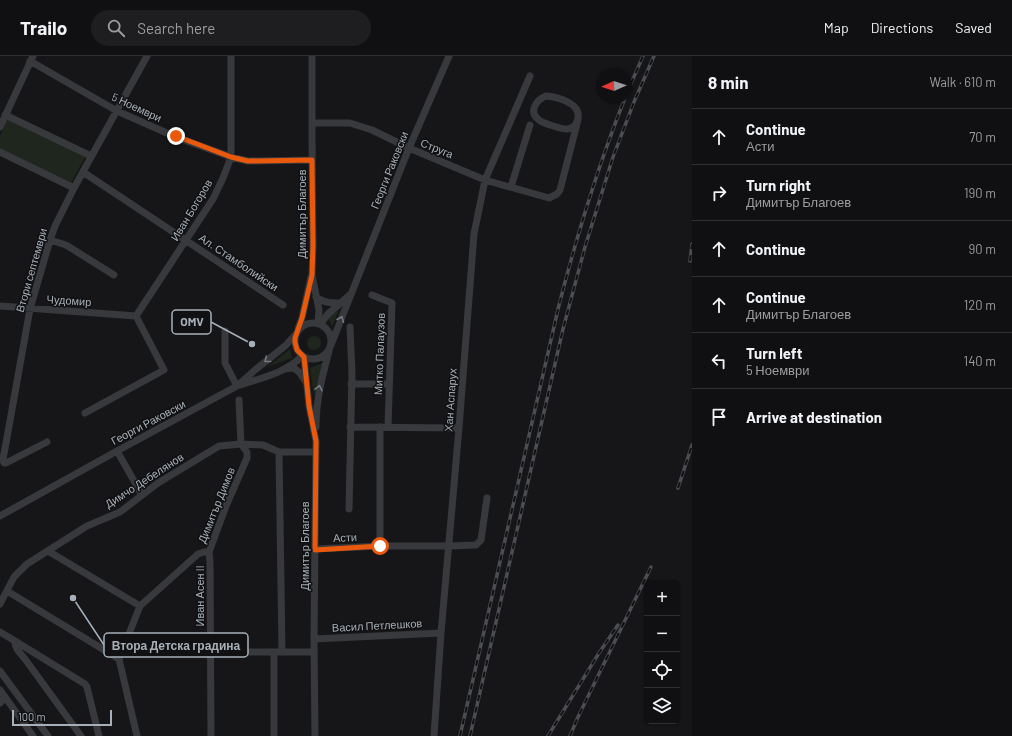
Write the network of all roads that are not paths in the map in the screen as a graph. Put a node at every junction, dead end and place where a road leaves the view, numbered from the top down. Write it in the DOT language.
graph roads {
  1 [pos="147,56"];
  2 [pos="231,56"];
  3 [pos="312,56"];
  4 [pos="449,56"];
  5 [pos="31,58"];
  6 [pos="530,76"];
  7 [pos="117,111"];
  8 [pos="5,115"];
  9 [pos="578,120"];
  10 [pos="312,123"];
  11 [pos="530,125"];
  12 [pos="0,127"];
  13 [pos="409,148"];
  14 [pos="0,152"];
  15 [pos="91,156"];
  16 [pos="231,157"];
  17 [pos="312,160"];
  18 [pos="83,172"];
  19 [pos="485,180"];
  20 [pos="511,187"];
  21 [pos="74,188"];
  22 [pos="50,240"];
  23 [pos="186,240"];
  24 [pos="114,275"];
  25 [pos="312,275"];
  26 [pos="352,293"];
  27 [pos="372,295"];
  28 [pos="316,297"];
  29 [pos="341,303"];
  30 [pos="283,305"];
  31 [pos="0,306"];
  32 [pos="30,309"];
  33 [pos="136,316"];
  34 [pos="319,324"];
  35 [pos="350,327"];
  36 [pos="225,331"];
  37 [pos="297,332"];
  38 [pos="330,347"];
  39 [pos="303,356"];
  40 [pos="285,369"];
  41 [pos="306,384"];
  42 [pos="351,384"];
  43 [pos="389,384"];
  44 [pos="237,386"];
  45 [pos="239,400"];
  46 [pos="85,413"];
  47 [pos="350,427"];
  48 [pos="380,427"];
  49 [pos="388,427"];
  50 [pos="459,428"];
  51 [pos="316,441"];
  52 [pos="47,442"];
  53 [pos="241,444"];
  54 [pos="117,451"];
  55 [pos="279,452"];
  56 [pos="316,452"];
  57 [pos="142,495"];
  58 [pos="487,498"];
  59 [pos="349,509"];
  60 [pos="0,516"];
  61 [pos="380,546"];
  62 [pos="449,546"];
  63 [pos="315,550"];
  64 [pos="48,551"];
  65 [pos="209,552"];
  66 [pos="6,591"];
  67 [pos="0,604"];
  68 [pos="140,606"];
  69 [pos="0,632"];
  70 [pos="441,633"];
  71 [pos="314,639"];
  72 [pos="15,641"];
  73 [pos="211,652"];
  74 [pos="274,652"];
  75 [pos="282,652"];
  76 [pos="314,652"];
  77 [pos="119,659"];
  78 [pos="0,671"];
  79 [pos="0,690"];
  80 [pos="5,697"];
  81 [pos="0,703"];
  82 [pos="33,736"];
  83 [pos="48,736"];
  84 [pos="81,736"];
  85 [pos="99,736"];
  86 [pos="137,736"];
  87 [pos="211,736"];
  88 [pos="274,736"];
  89 [pos="315,736"];
  90 [pos="434,736"];
  1 -- 7 [label="street, Втори септември"];
  2 -- 16 [label="street, Иван Богоров"];
  3 -- 10 [label="street, Димитър Благоев"];
  4 -- 13 [label="street, Георги Раковски"];
  5 -- 7 [label="street, 5 Ноември"];
  5 -- 8 [label="street"];
  6 -- 19 [label="street, Хан Аспарух"];
  7 -- 15 [label="street, Втори септември"];
  7 -- 16 [label="street, 5 Ноември"];
  8 -- 12 [label="street"];
  8 -- 15 [label="street"];
  9 -- 9 [label="street"];
  9 -- 20 [label="street, Струга"];
  10 -- 13 [label="street, Струга"];
  10 -- 17 [label="street, Димитър Благоев"];
  11 -- 20 [label="street"];
  13 -- 19 [label="street, Струга"];
  13 -- 26 [label="street, Георги Раковски"];
  14 -- 21 [label="street"];
  15 -- 18 [label="street, Втори септември"];
  16 -- 17 [label="street, 5 Ноември"];
  16 -- 23 [label="street, Иван Богоров"];
  17 -- 25 [label="street, Димитър Благоев"];
  18 -- 21 [label="street, Втори септември"];
  18 -- 23 [label="street, Ал. Стамболийски"];
  19 -- 20 [label="street, Струга"];
  19 -- 50 [label="street, Хан Аспарух"];
  21 -- 22 [label="street, Втори септември"];
  22 -- 24 [label="street"];
  22 -- 32 [label="street, Втори септември"];
  23 -- 30 [label="street, Ал. Стамболийски"];
  23 -- 33 [label="street, Иван Богоров"];
  25 -- 28 [label="street, Димитър Благоев"];
  25 -- 37 [label="street"];
  26 -- 29 [label="street, Георги Раковски"];
  38 -- 26 [label="street, Георги Раковски, one-way"];
  27 -- 43 [label="street, Митко Палаузов"];
  28 -- 29 [label="street"];
  28 -- 34 [label="street, Димитър Благоев"];
  29 -- 34 [label="street, Георги Раковски"];
  31 -- 32 [label="street, Чудомир"];
  32 -- 33 [label="street, Чудомир"];
  32 -- 52 [label="street, Втори септември"];
  33 -- 46 [label="street"];
  34 -- 37 [label="street"];
  34 -- 38 [label="street"];
  35 -- 42 [label="street"];
  36 -- 44 [label="street"];
  37 -- 39 [label="street"];
  37 -- 44 [label="street, Георги Раковски, one-way"];
  38 -- 39 [label="street"];
  51 -- 38 [label="street, Георги Раковски, one-way"];
  39 -- 40 [label="street"];
  39 -- 41 [label="street, Димитър Благоев"];
  40 -- 41 [label="street"];
  40 -- 44 [label="street"];
  41 -- 51 [label="street, Димитър Благоев"];
  42 -- 43 [label="street"];
  42 -- 47 [label="street"];
  43 -- 49 [label="street, Митко Палаузов"];
  44 -- 54 [label="street, Георги Раковски"];
  45 -- 53 [label="street"];
  47 -- 48 [label="street"];
  47 -- 59 [label="street"];
  48 -- 49 [label="street"];
  48 -- 61 [label="street"];
  49 -- 50 [label="street"];
  50 -- 62 [label="street, Хан Аспарух"];
  51 -- 56 [label="street, Димитър Благоев"];
  53 -- 55 [label="street, Димчо Дебелянов"];
  53 -- 57 [label="street, Димчо Дебелянов"];
  53 -- 65 [label="street, Димитър Димов"];
  54 -- 57 [label="street"];
  54 -- 60 [label="street, Георги Раковски"];
  55 -- 56 [label="street"];
  55 -- 75 [label="street"];
  56 -- 63 [label="street, Димитър Благоев"];
  57 -- 64 [label="street, Димчо Дебелянов"];
  58 -- 62 [label="street, Асти"];
  61 -- 62 [label="street, Асти"];
  61 -- 63 [label="street, Асти"];
  62 -- 70 [label="street, Хан Аспарух"];
  63 -- 71 [label="street, Димитър Благоев"];
  64 -- 66 [label="street, Димчо Дебелянов"];
  64 -- 68 [label="street"];
  65 -- 68 [label="street, Димитър Димов"];
  65 -- 73 [label="street, Иван Асен II"];
  66 -- 67 [label="street, Димчо Дебелянов"];
  66 -- 77 [label="street"];
  68 -- 77 [label="street, Димитър Димов"];
  69 -- 72 [label="street"];
  70 -- 71 [label="street, Васил Петлешков"];
  70 -- 90 [label="street, Хан Аспарух"];
  71 -- 76 [label="street, Димитър Благоев"];
  72 -- 84 [label="street"];
  72 -- 85 [label="street"];
  73 -- 74 [label="street"];
  73 -- 87 [label="street, Иван Асен II"];
  74 -- 75 [label="street"];
  74 -- 88 [label="street"];
  75 -- 76 [label="street"];
  76 -- 89 [label="street, Димитър Благоев"];
  77 -- 86 [label="street"];
  78 -- 83 [label="street"];
  79 -- 80 [label="street"];
  80 -- 81 [label="street"];
  80 -- 82 [label="street"];
}
